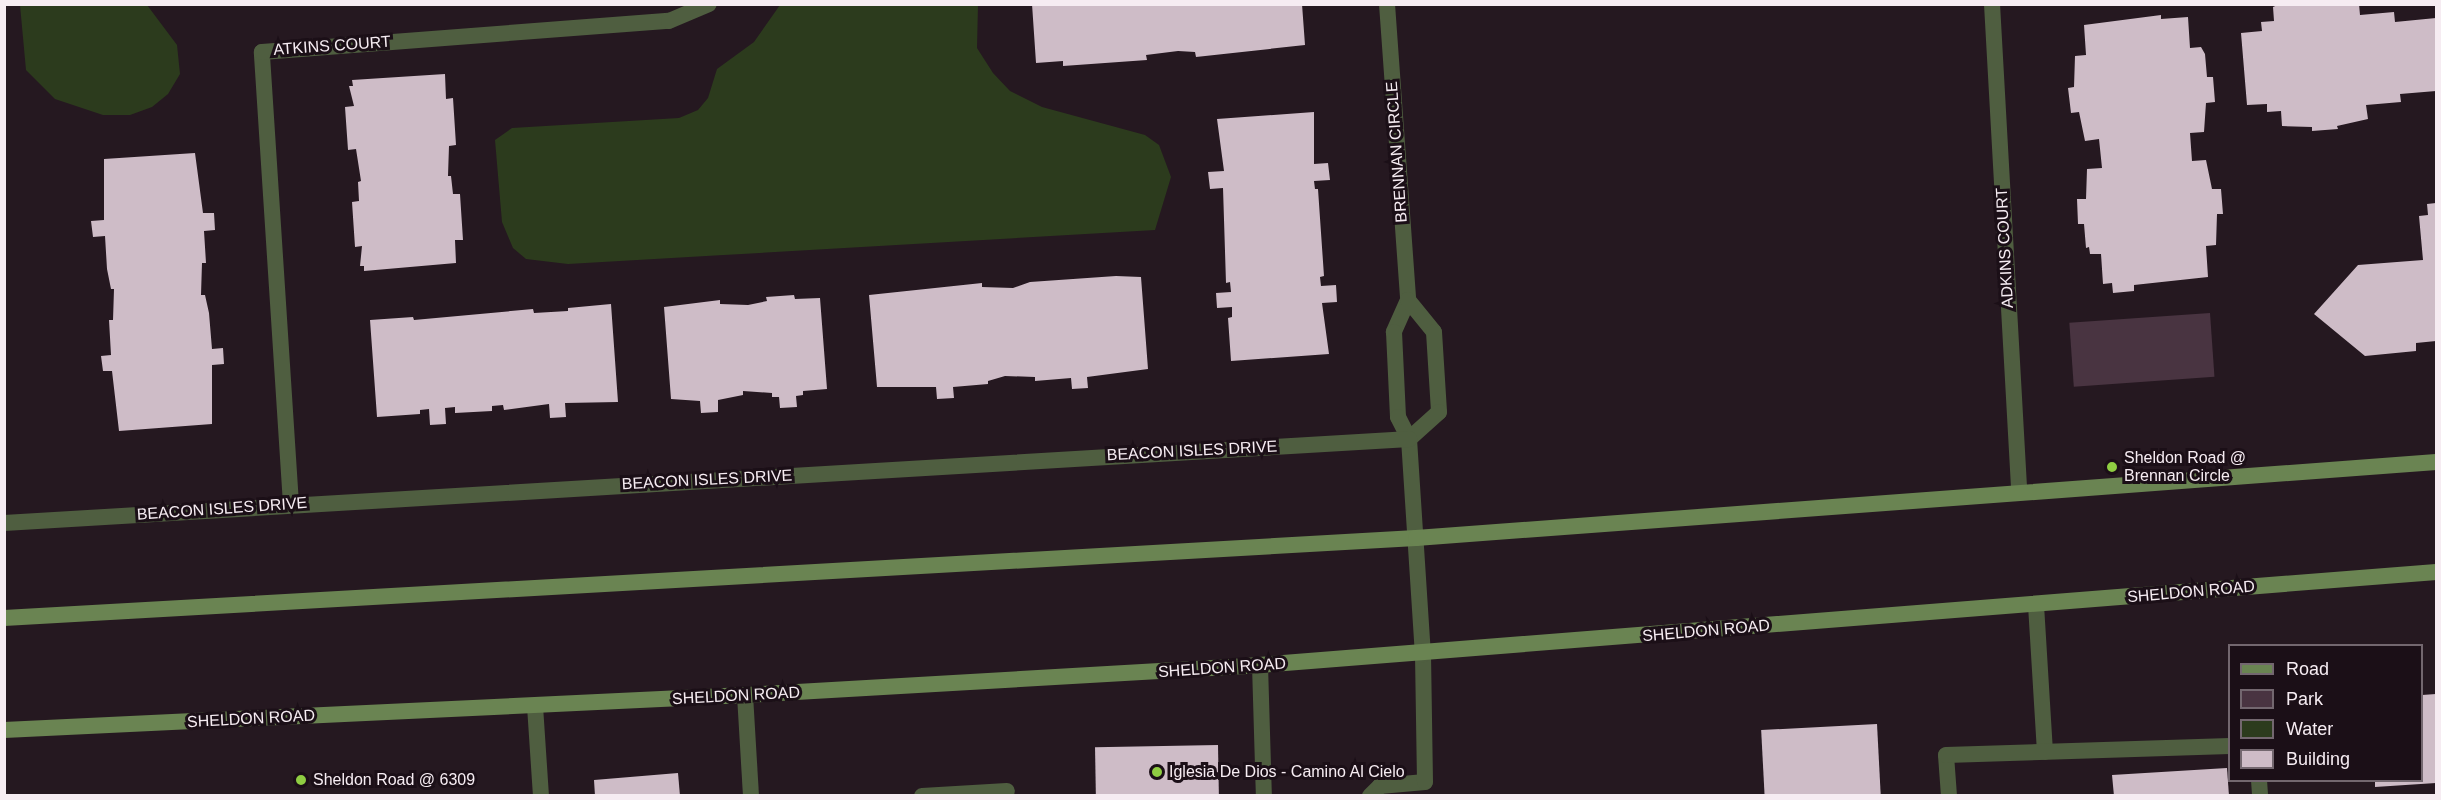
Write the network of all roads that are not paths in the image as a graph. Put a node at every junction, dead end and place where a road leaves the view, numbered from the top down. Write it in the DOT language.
graph roads {
  1 [pos="1387,4"];
  2 [pos="1992,4"];
  3 [pos="709,5"];
  4 [pos="1408,300"];
  5 [pos="1409,439"];
  6 [pos="2436,462"];
  7 [pos="2019,491"];
  8 [pos="291,504"];
  9 [pos="4,523"];
  10 [pos="1416,538"];
  11 [pos="2436,572"];
  12 [pos="2036,605"];
  13 [pos="4,618"];
  14 [pos="1423,655"];
  15 [pos="1260,665"];
  16 [pos="745,696"];
  17 [pos="535,706"];
  18 [pos="4,730"];
  19 [pos="2228,746"];
  20 [pos="2045,752"];
  21 [pos="1007,791"];
  22 [pos="541,795"];
  23 [pos="751,795"];
  24 [pos="922,795"];
  25 [pos="1264,795"];
  26 [pos="1370,795"];
  27 [pos="1948,795"];
  1 -- 4 [label="street, BRENNAN CIRCLE"];
  2 -- 7 [label="street, ADKINS COURT"];
  3 -- 8 [label="street, ATKINS COURT"];
  4 -- 5 [label="street, BRENNAN CIRCLE"];
  4 -- 5 [label="street"];
  5 -- 8 [label="street, BEACON ISLES DRIVE"];
  5 -- 10 [label="street, BRENNAN CIRCLE"];
  6 -- 7 [label="main road"];
  7 -- 10 [label="main road"];
  8 -- 9 [label="street, BEACON ISLES DRIVE"];
  10 -- 13 [label="main road"];
  10 -- 14 [label="street, BRENNAN CIRCLE"];
  11 -- 12 [label="main road, SHELDON ROAD"];
  12 -- 14 [label="main road, SHELDON ROAD"];
  12 -- 20 [label="street"];
  14 -- 15 [label="main road, SHELDON ROAD"];
  14 -- 26 [label="street, BRENNAN CIRCLE"];
  15 -- 16 [label="main road, SHELDON ROAD"];
  15 -- 25 [label="street"];
  16 -- 17 [label="main road, SHELDON ROAD"];
  16 -- 23 [label="street"];
  17 -- 18 [label="main road, SHELDON ROAD"];
  17 -- 22 [label="street"];
  19 -- 20 [label="street"];
  20 -- 27 [label="street"];
  21 -- 24 [label="street"];
}
